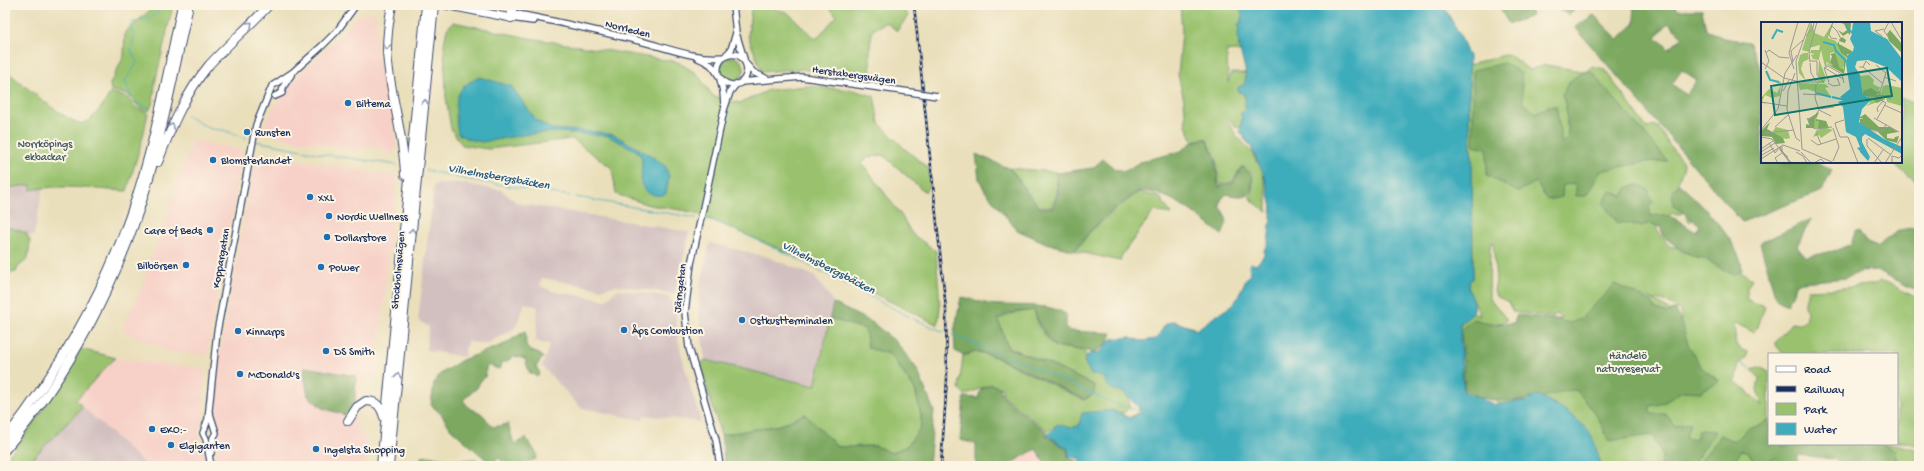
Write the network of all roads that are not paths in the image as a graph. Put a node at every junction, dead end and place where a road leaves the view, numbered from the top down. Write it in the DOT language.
graph roads {
  1 [pos="182,5"];
  2 [pos="189,5"];
  3 [pos="269,5"];
  4 [pos="356,5"];
  5 [pos="392,5"];
  6 [pos="426,5"];
  7 [pos="434,5"];
  8 [pos="438,5"];
  9 [pos="445,5"];
  10 [pos="466,5"];
  11 [pos="733,5"];
  12 [pos="509,12"];
  13 [pos="736,33"];
  14 [pos="430,48"];
  15 [pos="692,56"];
  16 [pos="725,56"];
  17 [pos="746,62"];
  18 [pos="293,72"];
  19 [pos="719,76"];
  20 [pos="768,80"];
  21 [pos="277,83"];
  22 [pos="739,83"];
  23 [pos="283,87"];
  24 [pos="270,90"];
  25 [pos="275,96"];
  26 [pos="937,96"];
  27 [pos="724,110"];
  28 [pos="260,116"];
  29 [pos="146,188"];
  30 [pos="404,226"];
  31 [pos="210,405"];
  32 [pos="348,421"];
  33 [pos="385,424"];
  34 [pos="206,428"];
  35 [pos="213,428"];
  36 [pos="213,438"];
  37 [pos="5,439"];
  38 [pos="206,439"];
  39 [pos="5,450"];
  40 [pos="210,459"];
  41 [pos="211,466"];
  42 [pos="381,466"];
  43 [pos="389,466"];
  44 [pos="720,466"];
  1 -- 37 [label="highway"];
  2 -- 29 [label="highway"];
  29 -- 3 [label="highway, one-way"];
  4 -- 18 [label="street"];
  5 -- 30 [label="highway, one-way"];
  6 -- 30 [label="highway, Stockholmsvägen"];
  7 -- 14 [label="highway, Stockholmsvägen"];
  8 -- 14 [label="highway"];
  9 -- 12 [label="main road"];
  10 -- 12 [label="main road"];
  11 -- 13 [label="street"];
  12 -- 15 [label="street, Norrleden"];
  13 -- 16 [label="street"];
  13 -- 17 [label="street"];
  43 -- 14 [label="highway, Stockholmsvägen, one-way"];
  15 -- 16 [label="street"];
  15 -- 19 [label="street"];
  16 -- 17 [label="street"];
  16 -- 19 [label="street"];
  17 -- 20 [label="street"];
  17 -- 22 [label="street"];
  18 -- 21 [label="street"];
  18 -- 23 [label="street"];
  19 -- 22 [label="street"];
  19 -- 27 [label="street, Järngatan"];
  20 -- 22 [label="street, Herstabergsvägen"];
  20 -- 26 [label="street, Herstabergsvägen, bridge"];
  21 -- 23 [label="street"];
  21 -- 24 [label="street"];
  22 -- 27 [label="street, Järngatan"];
  23 -- 25 [label="street"];
  24 -- 25 [label="street"];
  24 -- 28 [label="street, Koppargatan"];
  25 -- 28 [label="street, Koppargatan"];
  27 -- 44 [label="street, Järngatan"];
  28 -- 31 [label="street, Koppargatan"];
  29 -- 39 [label="highway"];
  30 -- 33 [label="highway, Stockholmsvägen"];
  31 -- 34 [label="street, Koppargatan"];
  31 -- 35 [label="street, Koppargatan"];
  32 -- 33 [label="highway"];
  33 -- 42 [label="highway, Stockholmsvägen"];
  34 -- 35 [label="street"];
  34 -- 38 [label="street"];
  35 -- 36 [label="street"];
  36 -- 38 [label="street"];
  36 -- 40 [label="street"];
  38 -- 40 [label="street"];
  40 -- 41 [label="street"];
}
